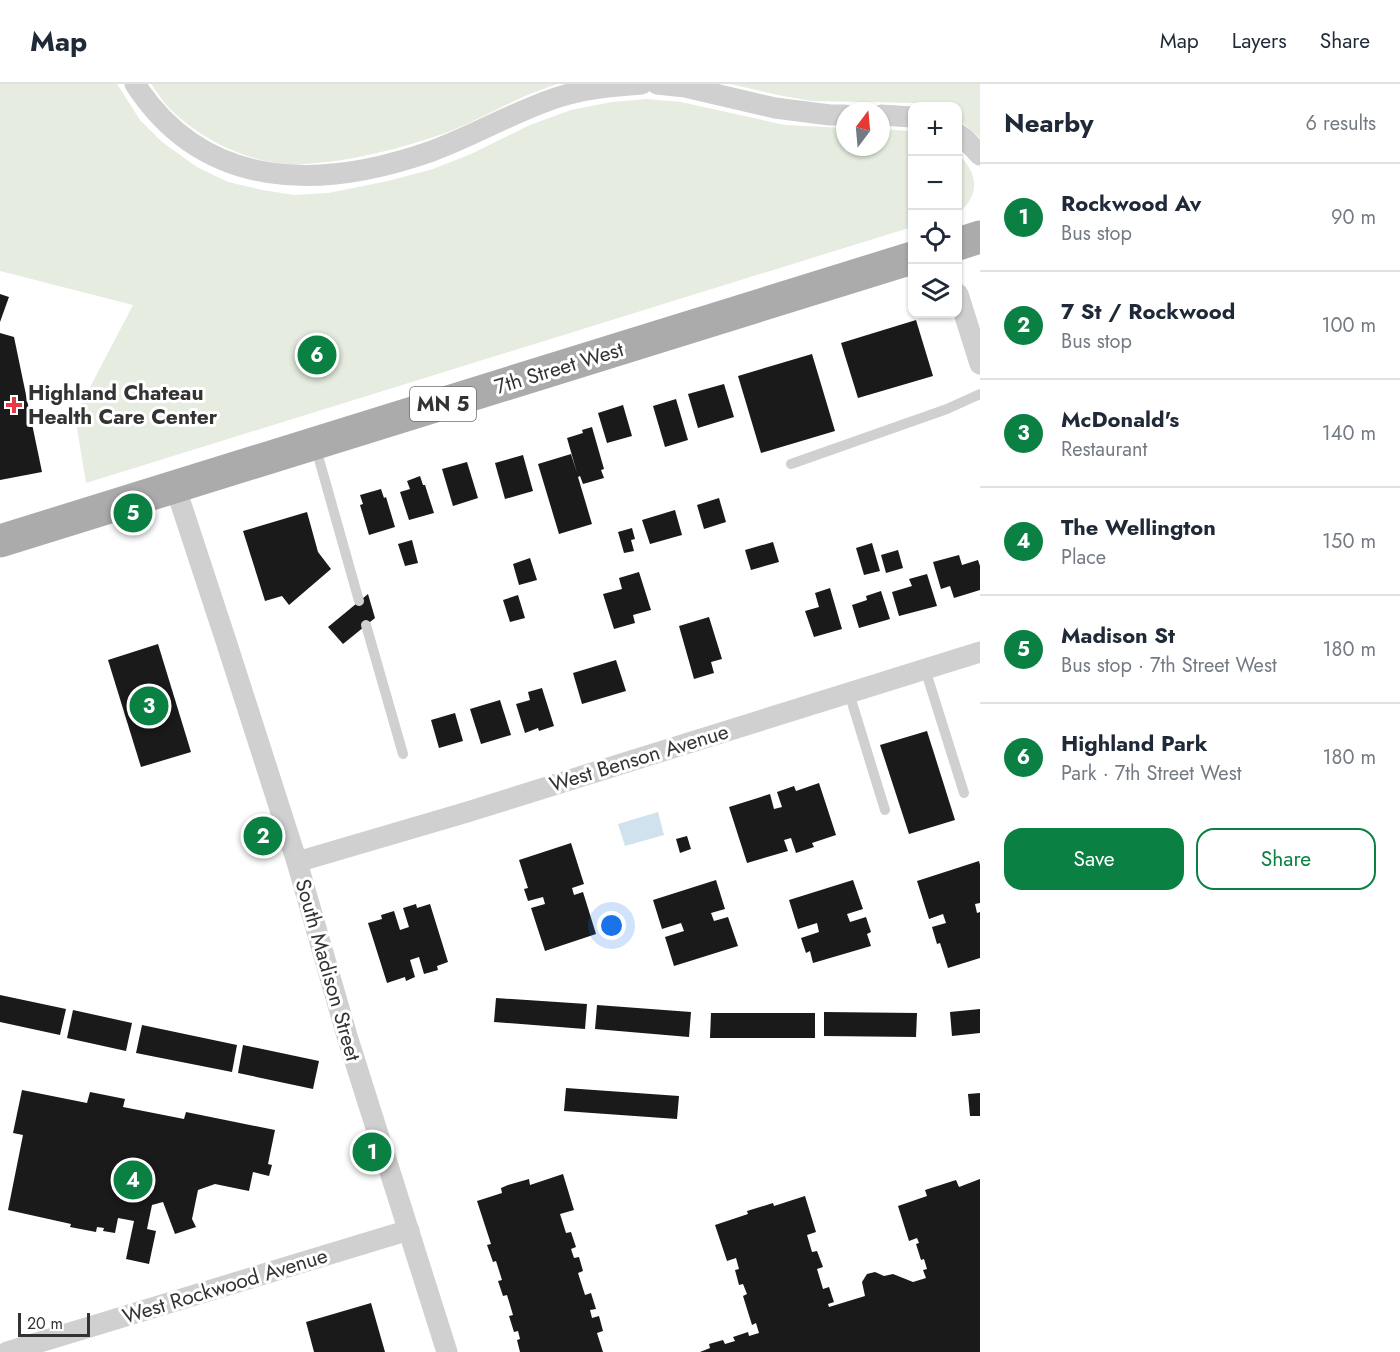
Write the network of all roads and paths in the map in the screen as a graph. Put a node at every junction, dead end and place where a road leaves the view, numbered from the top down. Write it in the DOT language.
graph roads {
  1 [pos="135,84"];
  2 [pos="642,84"];
  3 [pos="657,84"];
  4 [pos="836,115"];
  5 [pos="890,116"];
  6 [pos="908,117"];
  7 [pos="962,137"];
  8 [pos="980,155"];
  9 [pos="980,237"];
  10 [pos="962,242"];
  11 [pos="908,259"];
  12 [pos="962,309"];
  13 [pos="980,364"];
  14 [pos="980,394"];
  15 [pos="315,443"];
  16 [pos="791,464"];
  17 [pos="175,486"];
  18 [pos="0,541"];
  19 [pos="359,601"];
  20 [pos="366,625"];
  21 [pos="980,652"];
  22 [pos="925,669"];
  23 [pos="849,693"];
  24 [pos="403,754"];
  25 [pos="964,793"];
  26 [pos="885,810"];
  27 [pos="297,862"];
  28 [pos="409,1230"];
  29 [pos="7,1352"];
  30 [pos="447,1352"];
  1 -- 2 [label="street"];
  3 -- 4 [label="street"];
  5 -- 6 [label="street"];
  7 -- 8 [label="street"];
  9 -- 10 [label="main road"];
  11 -- 15 [label="main road, 7th Street West / MN 5"];
  12 -- 13 [label="street"];
  14 -- 16 [label="lane"];
  15 -- 17 [label="main road, 7th Street West / MN 5"];
  15 -- 19 [label="lane"];
  17 -- 18 [label="main road, 7th Street West / MN 5"];
  17 -- 27 [label="street, South Madison Street"];
  20 -- 24 [label="lane"];
  21 -- 22 [label="street, West Benson Avenue"];
  22 -- 23 [label="street, West Benson Avenue"];
  22 -- 25 [label="lane"];
  23 -- 26 [label="lane"];
  23 -- 27 [label="street, West Benson Avenue"];
  27 -- 28 [label="street, South Madison Street"];
  28 -- 29 [label="street, West Rockwood Avenue"];
  28 -- 30 [label="street, South Madison Street"];
}
